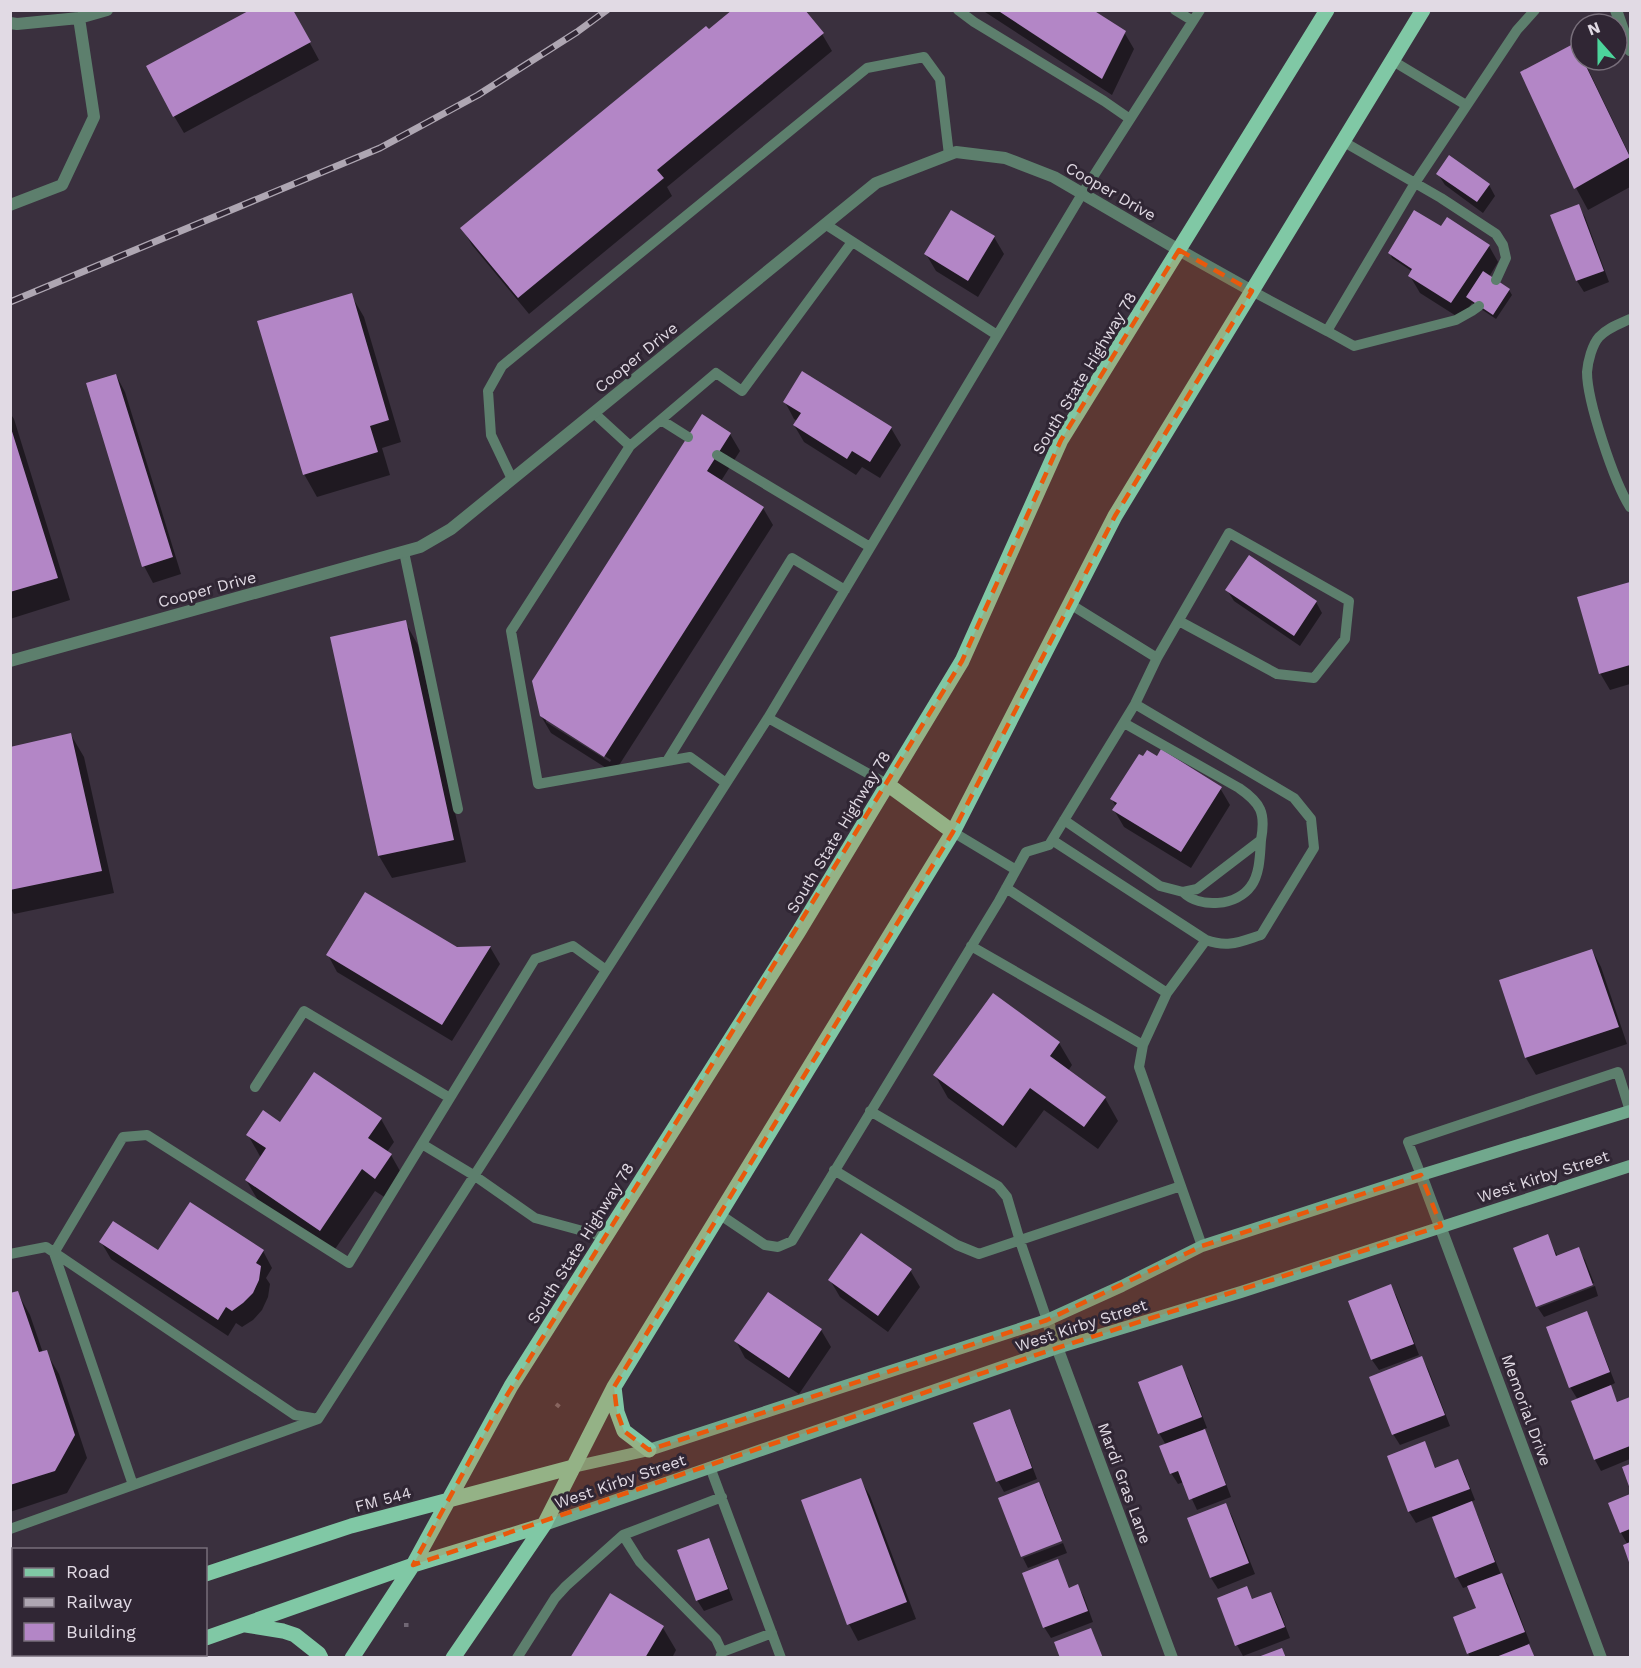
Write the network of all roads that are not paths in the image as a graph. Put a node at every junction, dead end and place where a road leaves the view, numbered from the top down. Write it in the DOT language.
graph roads {
  1 [pos="107,10"];
  2 [pos="958,10"];
  3 [pos="1174,10"];
  4 [pos="1200,10"];
  5 [pos="1327,10"];
  6 [pos="1424,10"];
  7 [pos="1535,10"];
  8 [pos="1616,10"];
  9 [pos="79,18"];
  10 [pos="1193,21"];
  11 [pos="10,23"];
  12 [pos="1630,50"];
  13 [pos="1393,61"];
  14 [pos="1466,105"];
  15 [pos="1130,119"];
  16 [pos="1344,142"];
  17 [pos="949,155"];
  18 [pos="1415,183"];
  19 [pos="1082,194"];
  20 [pos="10,205"];
  21 [pos="825,224"];
  22 [pos="852,242"];
  23 [pos="1179,250"];
  24 [pos="1496,280"];
  25 [pos="1252,291"];
  26 [pos="1479,306"];
  27 [pos="1630,319"];
  28 [pos="1327,331"];
  29 [pos="997,335"];
  30 [pos="594,413"];
  31 [pos="661,420"];
  32 [pos="688,437"];
  33 [pos="630,446"];
  34 [pos="717,455"];
  35 [pos="512,479"];
  36 [pos="1630,507"];
  37 [pos="870,548"];
  38 [pos="404,552"];
  39 [pos="844,590"];
  40 [pos="1070,604"];
  41 [pos="1179,621"];
  42 [pos="1157,658"];
  43 [pos="10,661"];
  44 [pos="1135,704"];
  45 [pos="768,718"];
  46 [pos="1124,723"];
  47 [pos="667,761"];
  48 [pos="726,783"];
  49 [pos="887,784"];
  50 [pos="458,809"];
  51 [pos="1064,820"];
  52 [pos="953,832"];
  53 [pos="1052,840"];
  54 [pos="1261,840"];
  55 [pos="1016,870"];
  56 [pos="1006,888"];
  57 [pos="1183,892"];
  58 [pos="1206,940"];
  59 [pos="971,946"];
  60 [pos="606,970"];
  61 [pos="1167,993"];
  62 [pos="1143,1045"];
  63 [pos="255,1087"];
  64 [pos="450,1098"];
  65 [pos="870,1111"];
  66 [pos="1630,1111"];
  67 [pos="422,1144"];
  68 [pos="1630,1166"];
  69 [pos="834,1170"];
  70 [pos="1420,1175"];
  71 [pos="475,1176"];
  72 [pos="1181,1186"];
  73 [pos="719,1214"];
  74 [pos="1440,1226"];
  75 [pos="605,1237"];
  76 [pos="1020,1241"];
  77 [pos="1203,1246"];
  78 [pos="54,1253"];
  79 [pos="10,1254"];
  80 [pos="1047,1320"];
  81 [pos="1057,1348"];
  82 [pos="614,1387"];
  83 [pos="318,1419"];
  84 [pos="649,1450"];
  85 [pos="573,1467"];
  86 [pos="710,1467"];
  87 [pos="133,1485"];
  88 [pos="722,1497"];
  89 [pos="448,1500"];
  90 [pos="544,1525"];
  91 [pos="10,1529"];
  92 [pos="623,1535"];
  93 [pos="413,1565"];
  94 [pos="207,1574"];
  95 [pos="243,1625"];
  96 [pos="772,1633"];
  97 [pos="207,1638"];
  98 [pos="721,1655"];
  99 [pos="321,1658"];
  100 [pos="352,1658"];
  101 [pos="453,1658"];
  102 [pos="517,1658"];
  103 [pos="781,1658"];
  104 [pos="1172,1658"];
  105 [pos="1601,1658"];
  1 -- 9 [label="street"];
  2 -- 15 [label="lane"];
  3 -- 10 [label="lane"];
  4 -- 10 [label="lane"];
  5 -- 23 [label="main road, South State Highway 78"];
  6 -- 13 [label="main road"];
  7 -- 14 [label="lane"];
  8 -- 12 [label="street"];
  9 -- 11 [label="street"];
  9 -- 20 [label="street"];
  10 -- 15 [label="lane"];
  13 -- 14 [label="lane"];
  13 -- 16 [label="main road"];
  14 -- 18 [label="lane"];
  15 -- 19 [label="lane"];
  16 -- 18 [label="lane"];
  16 -- 25 [label="main road"];
  17 -- 19 [label="street, Cooper Drive"];
  17 -- 21 [label="street, Cooper Drive"];
  17 -- 35 [label="lane"];
  18 -- 24 [label="lane"];
  18 -- 28 [label="lane"];
  19 -- 23 [label="street, Cooper Drive"];
  19 -- 29 [label="lane"];
  21 -- 22 [label="lane"];
  21 -- 30 [label="street, Cooper Drive"];
  22 -- 29 [label="lane"];
  22 -- 31 [label="lane"];
  23 -- 25 [label="street, Cooper Drive"];
  23 -- 49 [label="main road, South State Highway 78"];
  25 -- 28 [label="lane"];
  25 -- 40 [label="main road"];
  26 -- 28 [label="lane"];
  27 -- 36 [label="lane"];
  29 -- 37 [label="lane"];
  30 -- 33 [label="lane"];
  30 -- 35 [label="street, Cooper Drive"];
  31 -- 32 [label="lane"];
  31 -- 33 [label="lane"];
  33 -- 47 [label="lane"];
  34 -- 37 [label="lane"];
  35 -- 38 [label="street, Cooper Drive"];
  37 -- 39 [label="lane"];
  38 -- 43 [label="street, Cooper Drive"];
  38 -- 50 [label="lane"];
  39 -- 45 [label="lane"];
  39 -- 47 [label="lane"];
  40 -- 42 [label="lane"];
  40 -- 52 [label="main road"];
  41 -- 41 [label="lane"];
  41 -- 42 [label="lane"];
  42 -- 44 [label="lane"];
  44 -- 46 [label="lane"];
  44 -- 58 [label="lane"];
  45 -- 48 [label="lane"];
  45 -- 49 [label="lane"];
  46 -- 51 [label="lane"];
  46 -- 54 [label="lane"];
  47 -- 48 [label="lane"];
  48 -- 60 [label="lane"];
  49 -- 52 [label="main road"];
  49 -- 75 [label="main road, South State Highway 78"];
  51 -- 53 [label="lane"];
  51 -- 57 [label="lane"];
  52 -- 55 [label="lane"];
  52 -- 73 [label="main road"];
  53 -- 55 [label="lane"];
  53 -- 58 [label="lane"];
  54 -- 57 [label="lane"];
  54 -- 57 [label="lane"];
  55 -- 56 [label="lane"];
  56 -- 59 [label="lane"];
  56 -- 61 [label="lane"];
  58 -- 61 [label="lane"];
  59 -- 62 [label="lane"];
  59 -- 65 [label="lane"];
  60 -- 64 [label="lane"];
  60 -- 71 [label="lane"];
  61 -- 62 [label="lane"];
  62 -- 72 [label="lane"];
  63 -- 64 [label="lane"];
  64 -- 67 [label="lane"];
  65 -- 69 [label="lane"];
  65 -- 76 [label="lane"];
  66 -- 70 [label="main road, West Kirby Street"];
  66 -- 70 [label="lane"];
  67 -- 71 [label="lane"];
  67 -- 78 [label="lane"];
  68 -- 74 [label="main road, West Kirby Street"];
  69 -- 73 [label="lane"];
  69 -- 76 [label="lane"];
  70 -- 74 [label="street, Memorial Drive"];
  70 -- 77 [label="main road, West Kirby Street"];
  71 -- 75 [label="lane"];
  71 -- 83 [label="lane"];
  72 -- 76 [label="lane"];
  72 -- 77 [label="lane"];
  73 -- 82 [label="main road"];
  74 -- 81 [label="main road, West Kirby Street"];
  74 -- 105 [label="street, Memorial Drive"];
  75 -- 89 [label="main road, South State Highway 78"];
  76 -- 80 [label="lane"];
  77 -- 80 [label="main road, West Kirby Street"];
  78 -- 79 [label="lane"];
  78 -- 83 [label="lane"];
  78 -- 87 [label="lane"];
  80 -- 81 [label="street, Mardi Gras Lane"];
  80 -- 84 [label="main road, West Kirby Street"];
  81 -- 86 [label="main road, West Kirby Street"];
  81 -- 104 [label="street, Mardi Gras Lane"];
  82 -- 84 [label="main road"];
  82 -- 85 [label="main road"];
  83 -- 87 [label="lane"];
  84 -- 85 [label="main road, West Kirby Street"];
  85 -- 89 [label="main road, FM 544 / FM 544"];
  85 -- 90 [label="main road"];
  86 -- 88 [label="lane"];
  86 -- 90 [label="main road, West Kirby Street"];
  87 -- 91 [label="lane"];
  88 -- 92 [label="lane"];
  88 -- 96 [label="lane"];
  89 -- 93 [label="main road, South State Highway 78"];
  89 -- 94 [label="main road, FM 544 / FM 544"];
  90 -- 93 [label="main road"];
  90 -- 101 [label="main road"];
  92 -- 98 [label="lane"];
  92 -- 102 [label="lane"];
  93 -- 95 [label="main road"];
  93 -- 100 [label="main road, South State Highway 78"];
  95 -- 97 [label="main road"];
  95 -- 99 [label="main road"];
  96 -- 98 [label="lane"];
  96 -- 103 [label="lane"];
}
